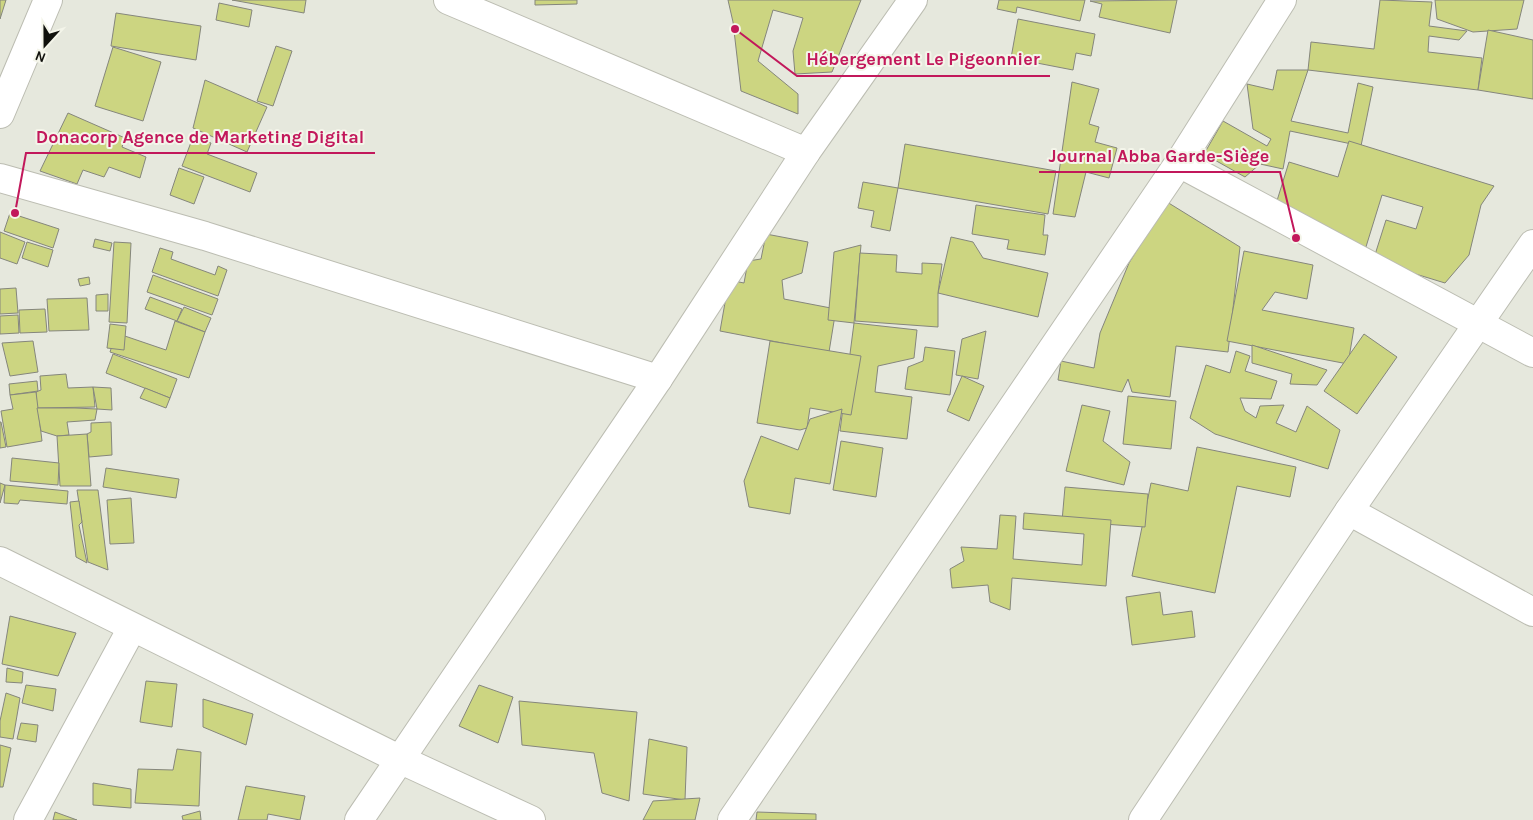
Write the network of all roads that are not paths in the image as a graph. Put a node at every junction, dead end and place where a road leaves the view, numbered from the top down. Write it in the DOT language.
graph roads {
  1 [pos="48,0"];
  2 [pos="448,0"];
  3 [pos="913,0"];
  4 [pos="1282,0"];
  5 [pos="0,114"];
  6 [pos="806,152"];
  7 [pos="1179,164"];
  8 [pos="0,178"];
  9 [pos="1533,244"];
  10 [pos="1478,324"];
  11 [pos="1533,353"];
  12 [pos="658,379"];
  13 [pos="1349,511"];
  14 [pos="0,561"];
  15 [pos="1533,612"];
  16 [pos="132,628"];
  17 [pos="399,759"];
  18 [pos="28,820"];
  19 [pos="359,820"];
  20 [pos="531,820"];
  21 [pos="732,820"];
  22 [pos="1143,820"];
  1 -- 5 [label="street"];
  2 -- 6 [label="street"];
  3 -- 6 [label="street"];
  4 -- 7 [label="street"];
  6 -- 12 [label="street"];
  7 -- 10 [label="street"];
  7 -- 21 [label="street"];
  8 -- 12 [label="street"];
  9 -- 10 [label="street"];
  10 -- 11 [label="street"];
  10 -- 13 [label="street"];
  12 -- 17 [label="street"];
  13 -- 15 [label="street"];
  13 -- 22 [label="street"];
  14 -- 16 [label="street"];
  16 -- 17 [label="street"];
  16 -- 18 [label="street"];
  17 -- 19 [label="street"];
  17 -- 20 [label="street"];
}
